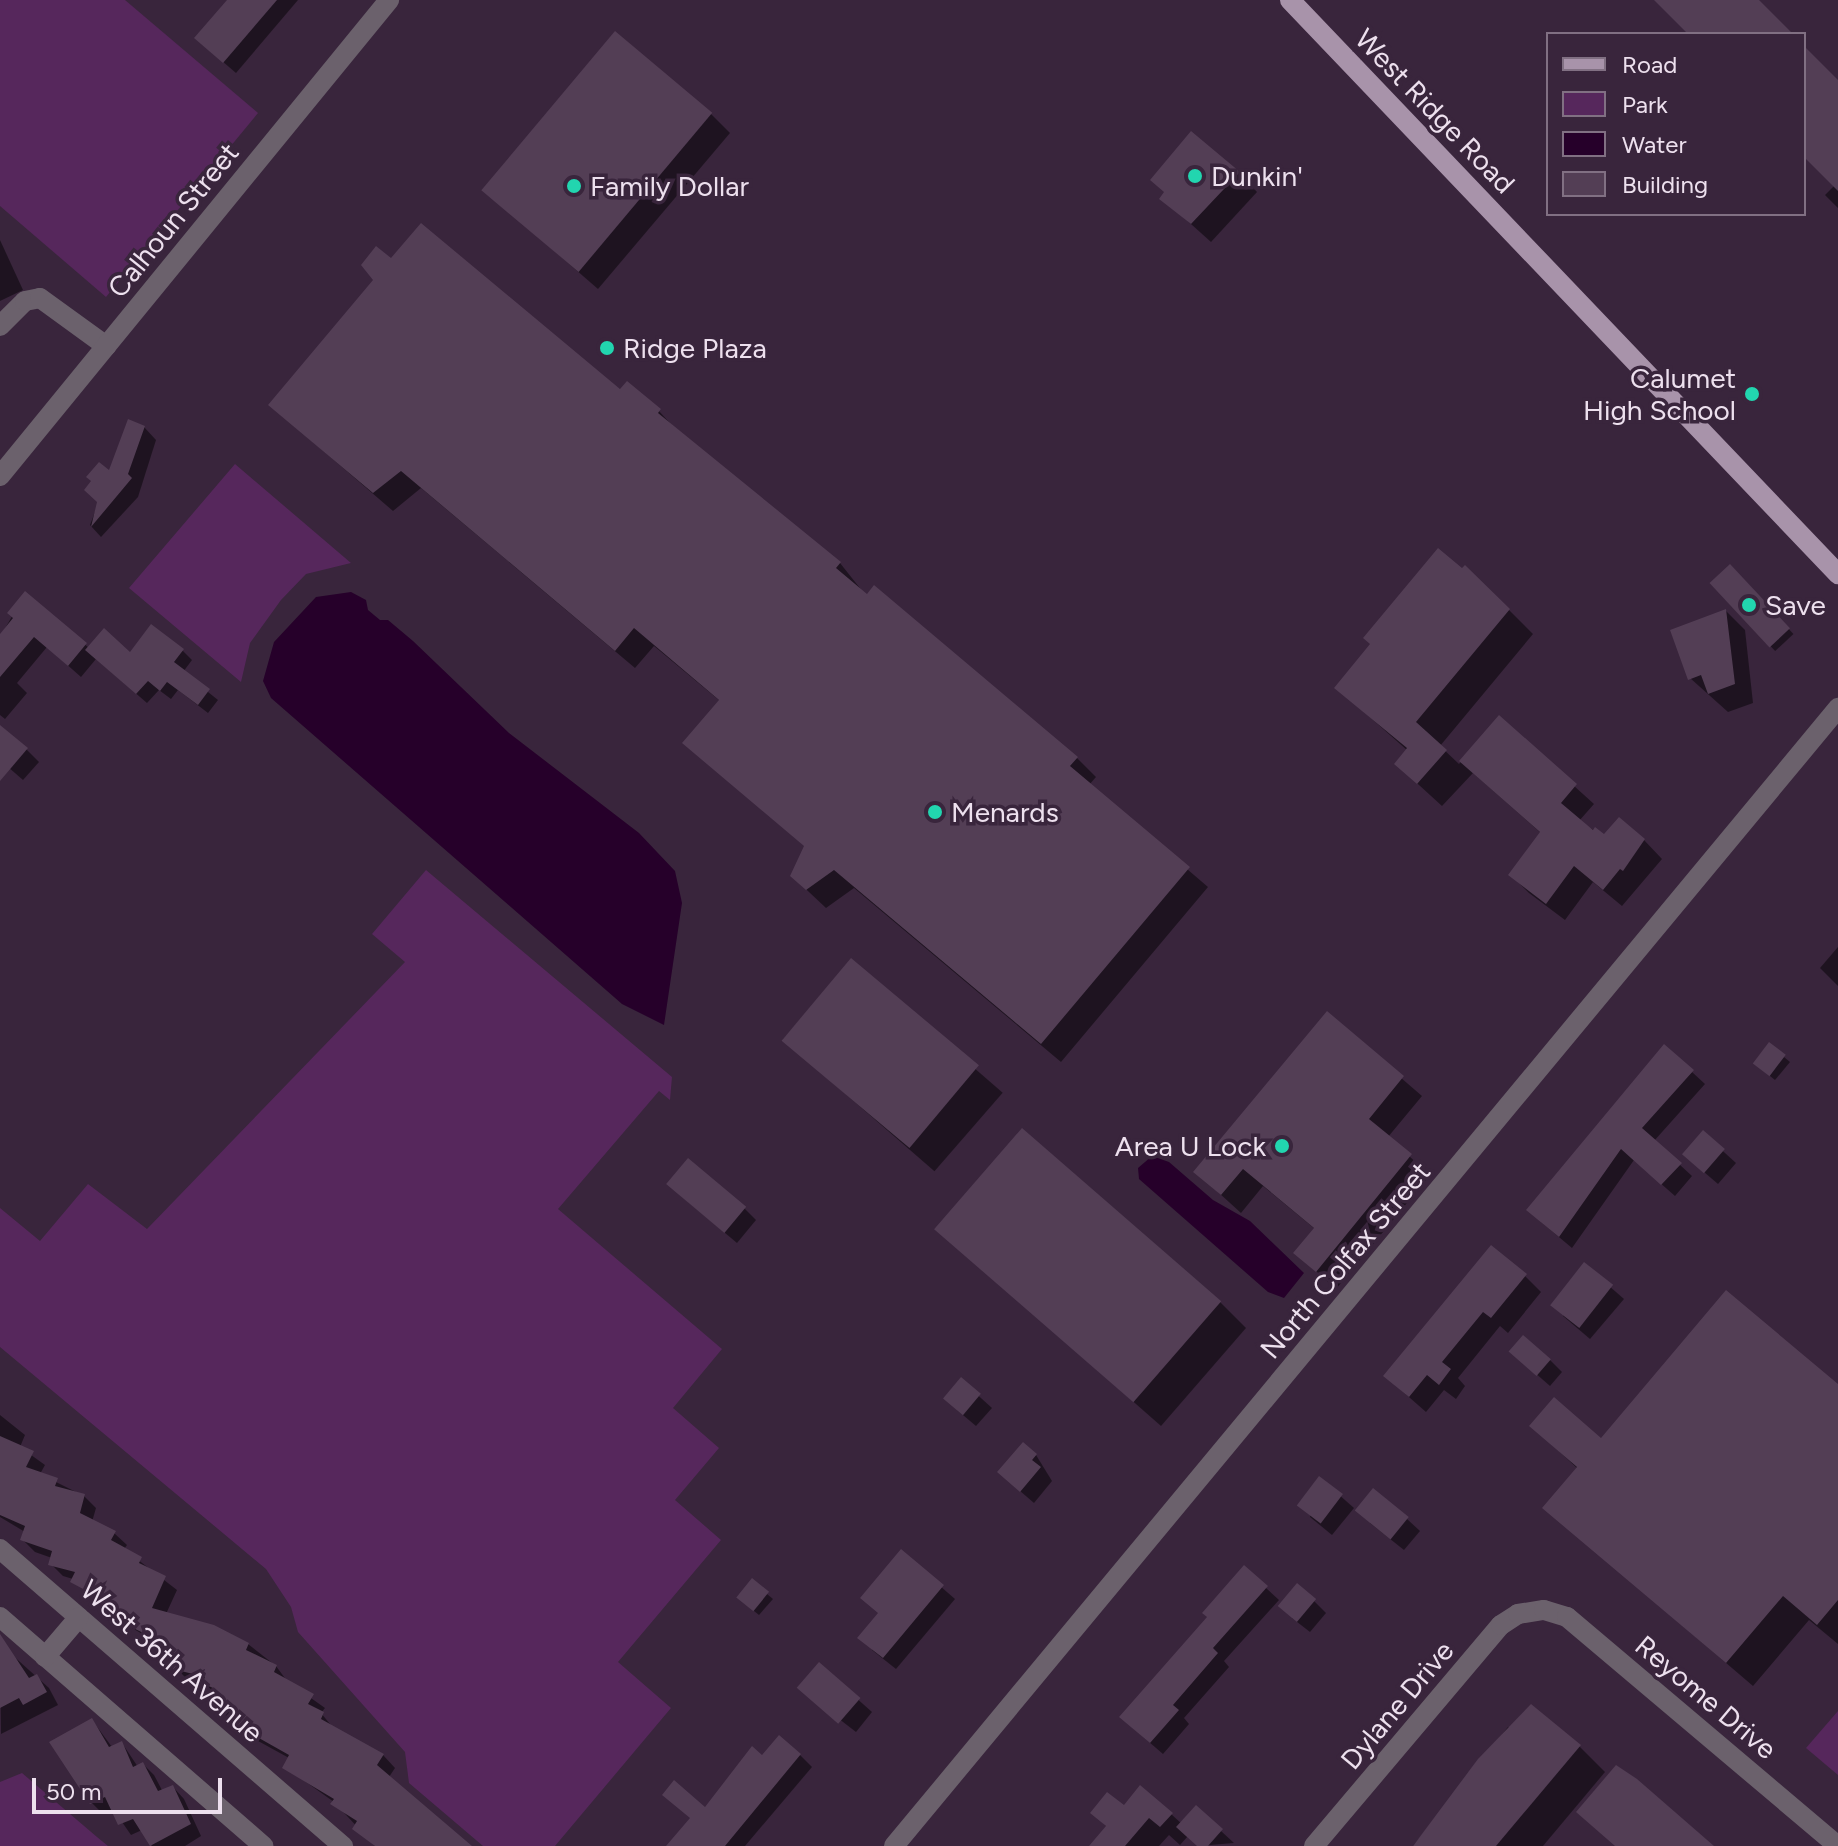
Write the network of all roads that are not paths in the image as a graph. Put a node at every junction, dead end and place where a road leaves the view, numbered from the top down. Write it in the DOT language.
graph roads {
  1 [pos="389,0"];
  2 [pos="1290,0"];
  3 [pos="0,326"];
  4 [pos="106,346"];
  5 [pos="0,476"];
  6 [pos="1838,574"];
  7 [pos="1838,708"];
  8 [pos="0,1549"];
  9 [pos="1529,1611"];
  10 [pos="0,1617"];
  11 [pos="79,1617"];
  12 [pos="45,1657"];
  13 [pos="263,1846"];
  14 [pos="343,1846"];
  15 [pos="894,1846"];
  16 [pos="1314,1846"];
  17 [pos="1838,1846"];
  1 -- 4 [label="street, Calhoun Street"];
  2 -- 6 [label="main road, West Ridge Road"];
  3 -- 4 [label="street"];
  4 -- 5 [label="street, Calhoun Street"];
  7 -- 15 [label="street, North Colfax Street"];
  8 -- 11 [label="street, West 36th Avenue"];
  9 -- 16 [label="street, Dylane Drive"];
  9 -- 17 [label="street, Reyome Drive"];
  10 -- 12 [label="street"];
  11 -- 12 [label="street"];
  11 -- 14 [label="street, West 36th Avenue"];
  12 -- 13 [label="street"];
}
